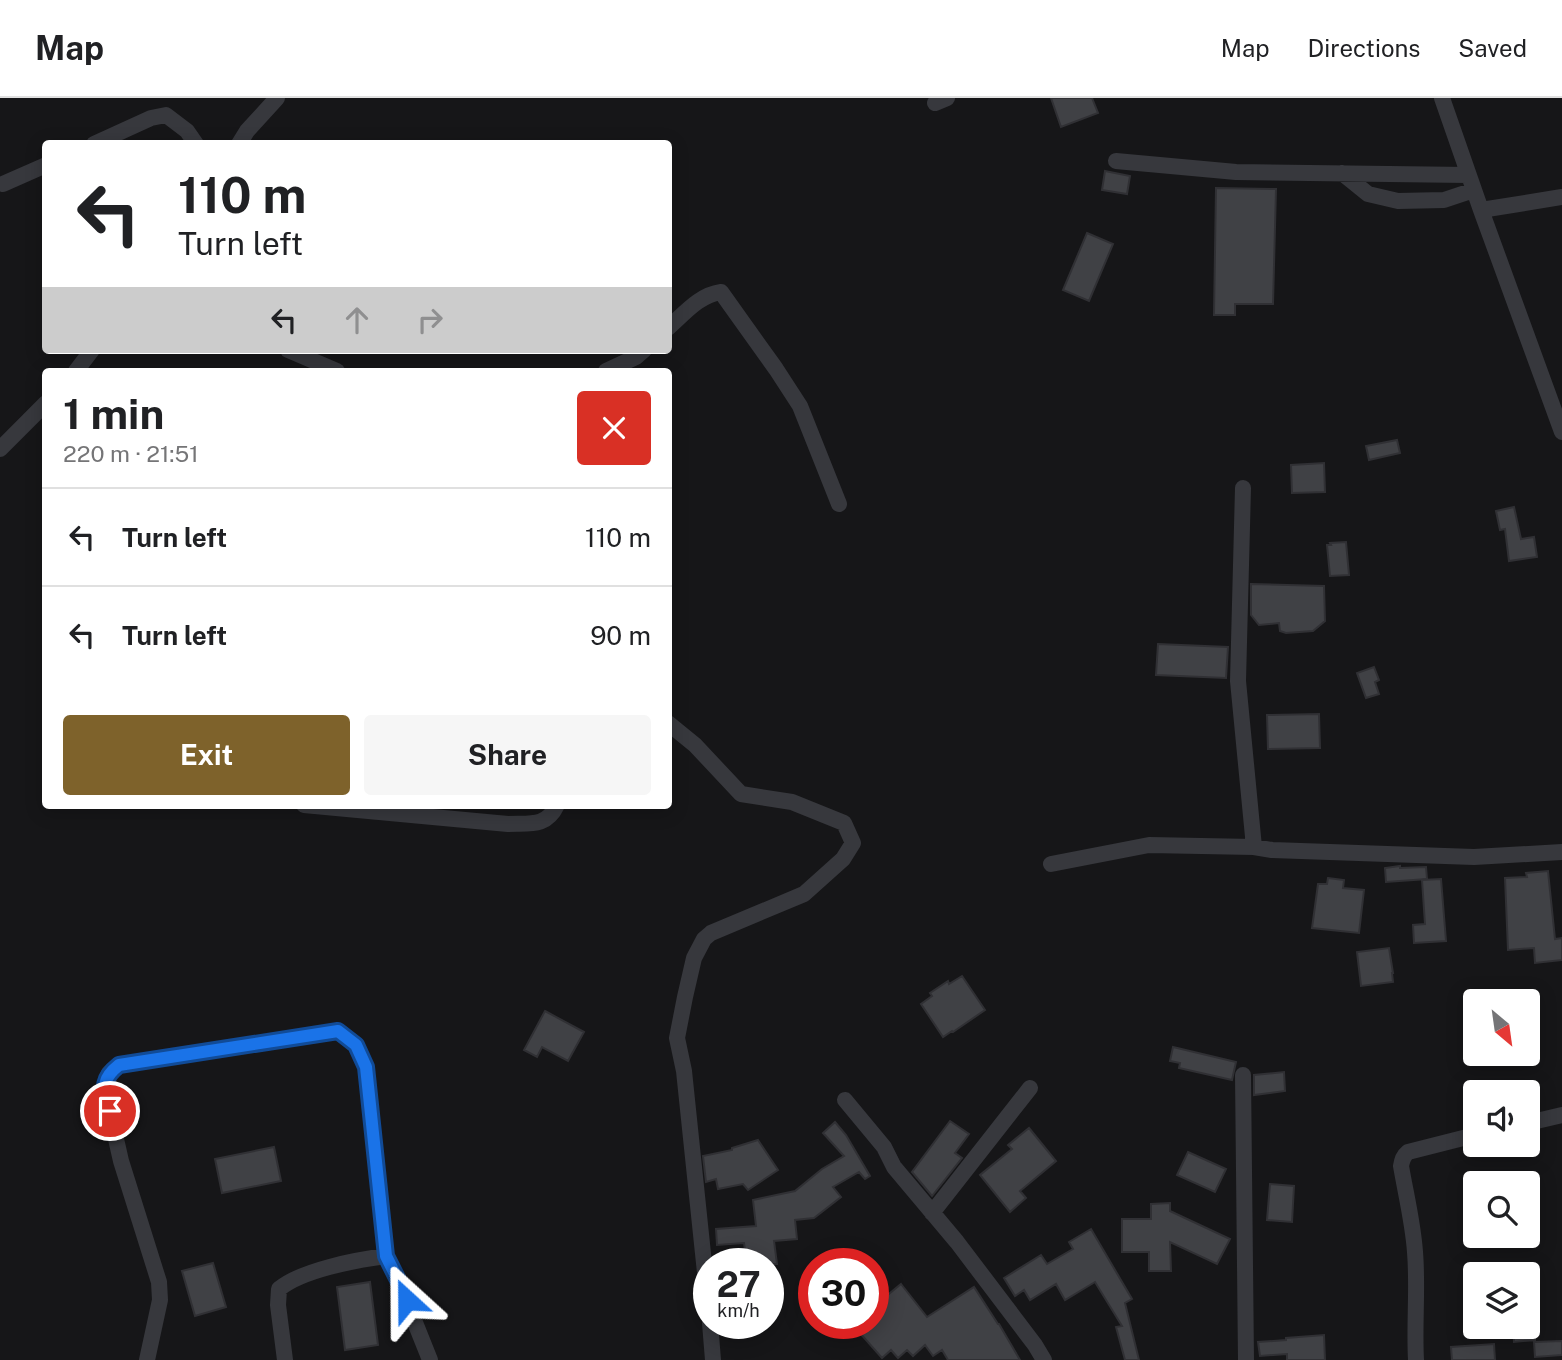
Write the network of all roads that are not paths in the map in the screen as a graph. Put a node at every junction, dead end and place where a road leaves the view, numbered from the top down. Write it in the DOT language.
graph roads {
  1 [pos="277,98"];
  2 [pos="1442,98"];
  3 [pos="103,140"];
  4 [pos="194,140"];
  5 [pos="241,140"];
  6 [pos="1116,161"];
  7 [pos="42,167"];
  8 [pos="1342,173"];
  9 [pos="1471,183"];
  10 [pos="3,184"];
  11 [pos="1562,197"];
  12 [pos="1481,210"];
  13 [pos="672,325"];
  14 [pos="89,354"];
  15 [pos="297,354"];
  16 [pos="639,354"];
  17 [pos="78,368"];
  18 [pos="330,368"];
  19 [pos="612,368"];
  20 [pos="42,407"];
  21 [pos="1559,413"];
  22 [pos="1562,432"];
  23 [pos="0,449"];
  24 [pos="1243,488"];
  25 [pos="839,504"];
  26 [pos="672,726"];
  27 [pos="346,809"];
  28 [pos="555,809"];
  29 [pos="1254,847"];
  30 [pos="1562,852"];
  31 [pos="1051,864"];
  32 [pos="1243,1075"];
  33 [pos="1030,1088"];
  34 [pos="845,1101"];
  35 [pos="1562,1115"];
  36 [pos="1540,1120"];
  37 [pos="1463,1138"];
  38 [pos="933,1213"];
  39 [pos="702,1248"];
  40 [pos="386,1256"];
  41 [pos="711,1339"];
  42 [pos="147,1360"];
  43 [pos="285,1360"];
  44 [pos="430,1360"];
  45 [pos="713,1360"];
  46 [pos="1044,1360"];
  47 [pos="1246,1360"];
  48 [pos="1416,1360"];
  1 -- 5 [label="street"];
  2 -- 9 [label="street"];
  3 -- 4 [label="street"];
  6 -- 8 [label="street"];
  7 -- 10 [label="street"];
  8 -- 9 [label="street"];
  8 -- 9 [label="street"];
  9 -- 12 [label="street"];
  11 -- 12 [label="street"];
  12 -- 21 [label="street"];
  13 -- 25 [label="street"];
  14 -- 17 [label="street"];
  15 -- 18 [label="street"];
  16 -- 19 [label="street"];
  20 -- 23 [label="street"];
  21 -- 22 [label="street"];
  24 -- 29 [label="street"];
  26 -- 39 [label="street"];
  27 -- 28 [label="street"];
  29 -- 30 [label="street"];
  29 -- 31 [label="street"];
  32 -- 47 [label="street"];
  33 -- 38 [label="street"];
  34 -- 38 [label="street"];
  35 -- 36 [label="street"];
  37 -- 48 [label="street"];
  38 -- 46 [label="street"];
  40 -- 42 [label="street"];
  40 -- 43 [label="street"];
  40 -- 44 [label="street"];
  41 -- 45 [label="street"];
}
